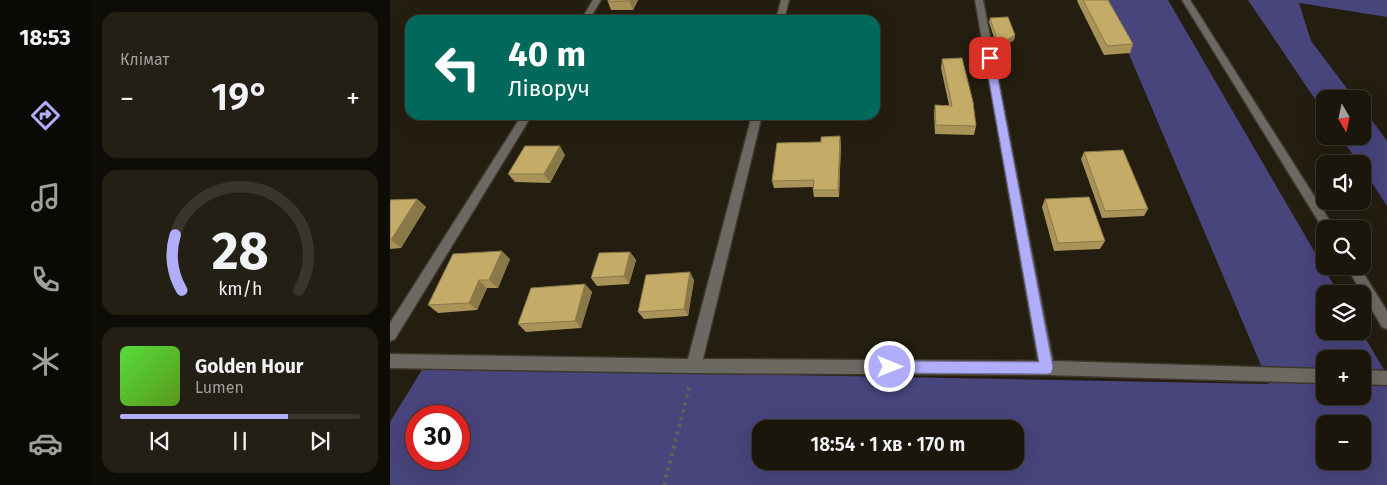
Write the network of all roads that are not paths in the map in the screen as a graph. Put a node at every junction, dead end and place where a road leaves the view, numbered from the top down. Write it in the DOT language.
graph roads {
  1 [pos="597,0"];
  2 [pos="785,0"];
  3 [pos="979,0"];
  4 [pos="1186,0"];
  5 [pos="588,15"];
  6 [pos="781,15"];
  7 [pos="524,120"];
  8 [pos="755,120"];
  9 [pos="1323,220"];
  10 [pos="1358,275"];
  11 [pos="1387,322"];
  12 [pos="390,334"];
  13 [pos="390,361"];
  14 [pos="694,366"];
  15 [pos="1047,368"];
  16 [pos="1316,376"];
  17 [pos="1371,377"];
  18 [pos="1387,378"];
  1 -- 5 [label="street"];
  2 -- 6 [label="street"];
  3 -- 15 [label="street"];
  4 -- 9 [label="street"];
  7 -- 12 [label="street"];
  8 -- 14 [label="street"];
  10 -- 11 [label="street"];
  13 -- 14 [label="street"];
  14 -- 15 [label="street"];
  15 -- 16 [label="street"];
  17 -- 18 [label="street"];
}
